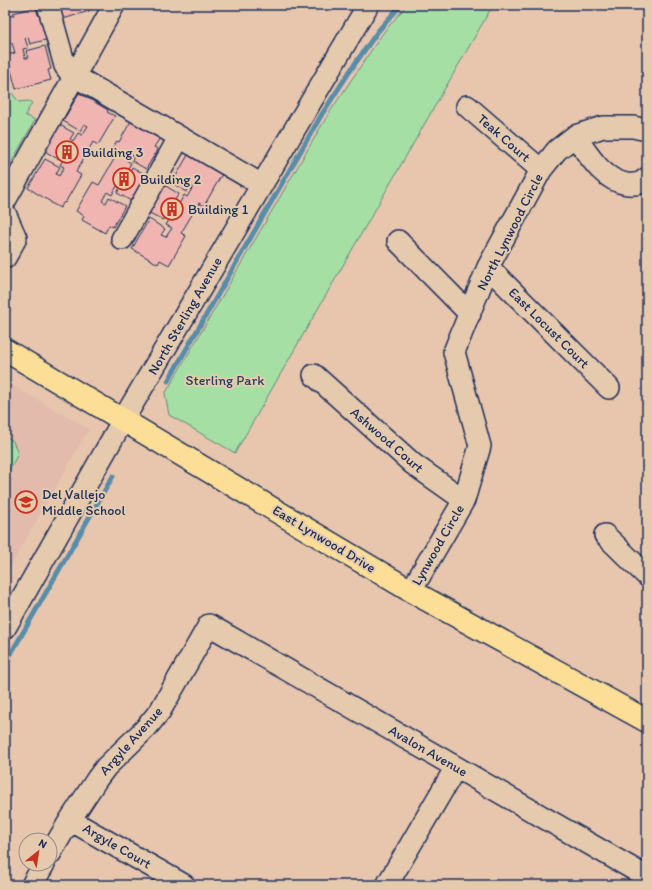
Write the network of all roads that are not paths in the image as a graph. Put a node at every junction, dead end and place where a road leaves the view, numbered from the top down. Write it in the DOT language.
graph roads {
  1 [pos="48,5"];
  2 [pos="114,5"];
  3 [pos="368,5"];
  4 [pos="74,76"];
  5 [pos="467,106"];
  6 [pos="647,130"];
  7 [pos="575,136"];
  8 [pos="180,138"];
  9 [pos="541,170"];
  10 [pos="647,178"];
  11 [pos="262,185"];
  12 [pos="5,201"];
  13 [pos="5,213"];
  14 [pos="122,239"];
  15 [pos="398,241"];
  16 [pos="5,258"];
  17 [pos="488,267"];
  18 [pos="470,314"];
  19 [pos="5,350"];
  20 [pos="314,375"];
  21 [pos="609,388"];
  22 [pos="123,420"];
  23 [pos="464,500"];
  24 [pos="606,535"];
  25 [pos="647,576"];
  26 [pos="411,591"];
  27 [pos="208,625"];
  28 [pos="5,628"];
  29 [pos="647,721"];
  30 [pos="456,767"];
  31 [pos="70,820"];
  32 [pos="58,840"];
  33 [pos="39,872"];
  34 [pos="637,878"];
  35 [pos="32,885"];
  36 [pos="184,885"];
  37 [pos="387,885"];
  1 -- 4 [label="street"];
  2 -- 4 [label="street"];
  3 -- 11 [label="street, North Sterling Avenue"];
  4 -- 8 [label="street"];
  4 -- 12 [label="street"];
  5 -- 9 [label="street, Teak Court"];
  6 -- 7 [label="street"];
  7 -- 9 [label="street, North Lynwood Circle"];
  7 -- 10 [label="street"];
  8 -- 11 [label="street"];
  8 -- 14 [label="street"];
  9 -- 17 [label="street, North Lynwood Circle"];
  11 -- 22 [label="street, North Sterling Avenue"];
  13 -- 16 [label="street"];
  15 -- 18 [label="street"];
  17 -- 18 [label="street, North Lynwood Circle"];
  17 -- 21 [label="street, East Locust Court"];
  18 -- 23 [label="street, North Lynwood Circle"];
  19 -- 22 [label="main road, East Lynwood Drive"];
  20 -- 23 [label="street, Ashwood Court"];
  22 -- 26 [label="main road, East Lynwood Drive"];
  22 -- 28 [label="street, North Sterling Avenue"];
  23 -- 26 [label="street, Lynwood Circle"];
  24 -- 25 [label="street"];
  26 -- 29 [label="main road, East Lynwood Drive"];
  27 -- 30 [label="street, Avalon Avenue"];
  27 -- 31 [label="street, Argyle Avenue"];
  30 -- 34 [label="street, Avalon Avenue"];
  30 -- 37 [label="street"];
  31 -- 32 [label="street, Argyle Avenue"];
  31 -- 36 [label="street, Argyle Court"];
  33 -- 35 [label="street"];
}
